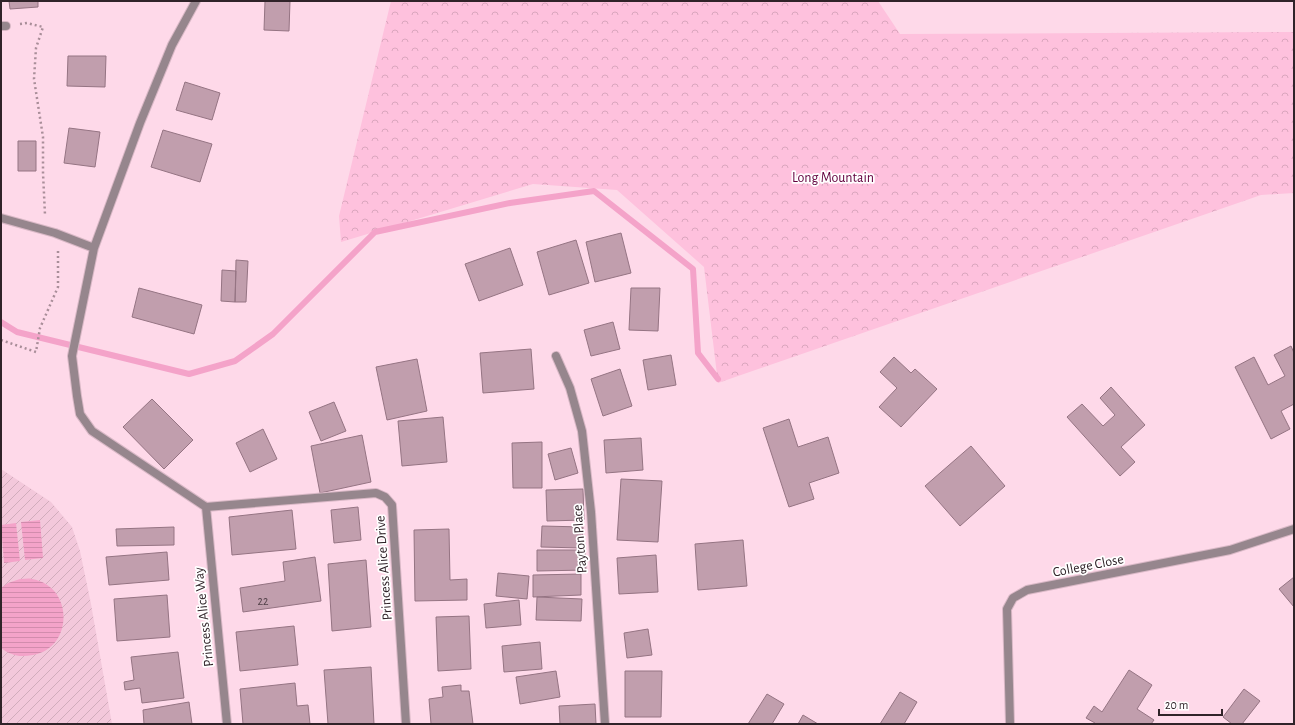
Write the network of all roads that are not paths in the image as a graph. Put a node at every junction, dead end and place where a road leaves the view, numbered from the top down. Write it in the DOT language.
graph roads {
  1 [pos="196,1"];
  2 [pos="1,218"];
  3 [pos="94,248"];
  4 [pos="556,356"];
  5 [pos="206,507"];
  6 [pos="1294,529"];
  7 [pos="227,724"];
  8 [pos="406,724"];
  9 [pos="605,724"];
  10 [pos="1010,724"];
  1 -- 3 [label="street"];
  2 -- 3 [label="street"];
  3 -- 5 [label="street"];
  4 -- 9 [label="street, Payton Place"];
  5 -- 7 [label="street, Princess Alice Way"];
  5 -- 8 [label="street, Princess Alice Drive"];
  6 -- 10 [label="street, College Close"];
}
